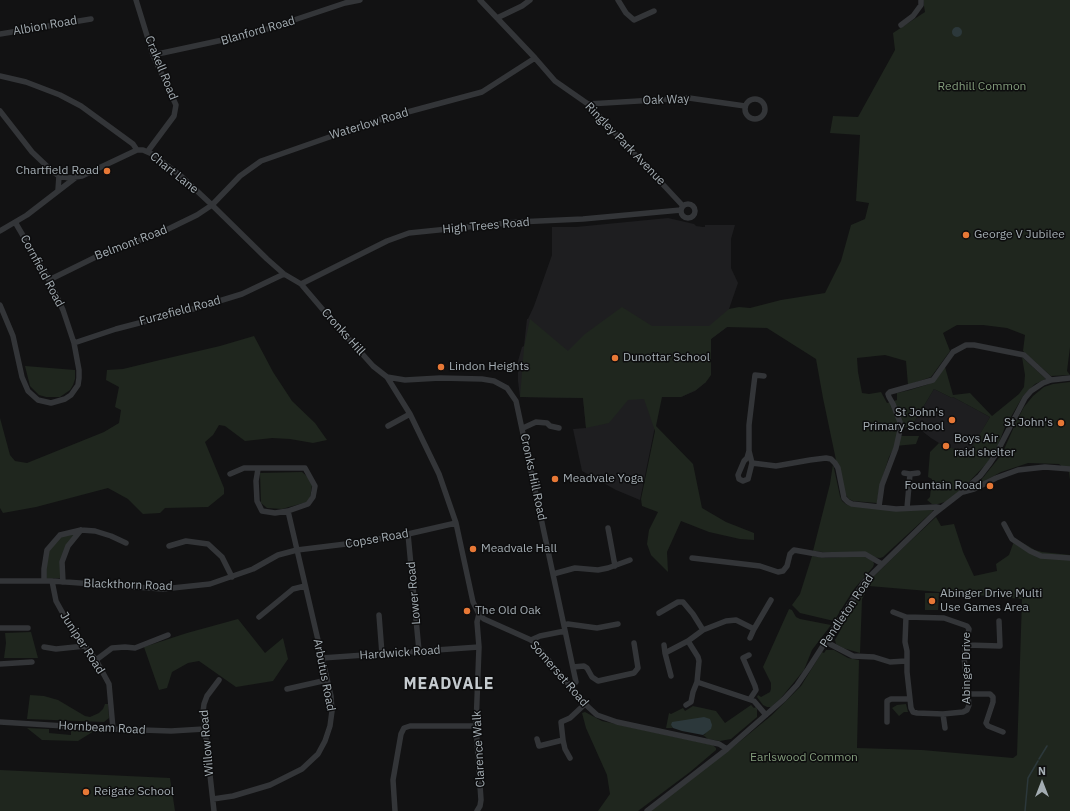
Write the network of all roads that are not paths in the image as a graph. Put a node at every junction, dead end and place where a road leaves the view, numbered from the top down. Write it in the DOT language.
graph roads {
  1 [pos="136,0"];
  2 [pos="360,0"];
  3 [pos="480,0"];
  4 [pos="530,0"];
  5 [pos="618,0"];
  6 [pos="921,0"];
  7 [pos="654,10"];
  8 [pos="497,18"];
  9 [pos="91,19"];
  10 [pos="901,25"];
  11 [pos="0,34"];
  12 [pos="153,55"];
  13 [pos="535,58"];
  14 [pos="0,76"];
  15 [pos="588,104"];
  16 [pos="745,106"];
  17 [pos="1,113"];
  18 [pos="137,150"];
  19 [pos="148,151"];
  20 [pos="59,176"];
  21 [pos="75,178"];
  22 [pos="58,190"];
  23 [pos="212,205"];
  24 [pos="682,208"];
  25 [pos="15,222"];
  26 [pos="0,231"];
  27 [pos="284,274"];
  28 [pos="49,280"];
  29 [pos="302,284"];
  30 [pos="0,305"];
  31 [pos="74,343"];
  32 [pos="764,376"];
  33 [pos="387,377"];
  34 [pos="1070,378"];
  35 [pos="1051,380"];
  36 [pos="410,414"];
  37 [pos="388,426"];
  38 [pos="523,428"];
  39 [pos="560,428"];
  40 [pos="749,450"];
  41 [pos="752,463"];
  42 [pos="258,469"];
  43 [pos="1070,469"];
  44 [pos="904,473"];
  45 [pos="918,473"];
  46 [pos="230,474"];
  47 [pos="910,474"];
  48 [pos="962,492"];
  49 [pos="879,506"];
  50 [pos="907,508"];
  51 [pos="941,508"];
  52 [pos="288,511"];
  53 [pos="456,523"];
  54 [pos="1004,524"];
  55 [pos="608,528"];
  56 [pos="81,530"];
  57 [pos="408,534"];
  58 [pos="126,543"];
  59 [pos="169,546"];
  60 [pos="297,550"];
  61 [pos="692,558"];
  62 [pos="1070,558"];
  63 [pos="630,560"];
  64 [pos="882,564"];
  65 [pos="615,566"];
  66 [pos="553,574"];
  67 [pos="232,577"];
  68 [pos="0,581"];
  69 [pos="44,581"];
  70 [pos="52,581"];
  71 [pos="63,582"];
  72 [pos="305,586"];
  73 [pos="770,600"];
  74 [pos="893,612"];
  75 [pos="659,613"];
  76 [pos="379,614"];
  77 [pos="479,614"];
  78 [pos="259,617"];
  79 [pos="906,617"];
  80 [pos="999,621"];
  81 [pos="618,624"];
  82 [pos="0,628"];
  83 [pos="28,628"];
  84 [pos="565,628"];
  85 [pos="754,629"];
  86 [pos="703,630"];
  87 [pos="168,635"];
  88 [pos="750,638"];
  89 [pos="531,640"];
  90 [pos="688,641"];
  91 [pos="826,642"];
  92 [pos="634,643"];
  93 [pos="664,645"];
  94 [pos="966,645"];
  95 [pos="85,646"];
  96 [pos="44,647"];
  97 [pos="478,647"];
  98 [pos="419,651"];
  99 [pos="665,653"];
  100 [pos="382,654"];
  101 [pos="322,658"];
  102 [pos="743,658"];
  103 [pos="96,660"];
  104 [pos="32,662"];
  105 [pos="906,662"];
  106 [pos="0,664"];
  107 [pos="573,667"];
  108 [pos="671,676"];
  109 [pos="219,680"];
  110 [pos="327,680"];
  111 [pos="697,682"];
  112 [pos="571,686"];
  113 [pos="287,688"];
  114 [pos="968,694"];
  115 [pos="750,699"];
  116 [pos="910,699"];
  117 [pos="585,704"];
  118 [pos="686,706"];
  119 [pos="943,714"];
  120 [pos="766,715"];
  121 [pos="0,722"];
  122 [pos="887,722"];
  123 [pos="476,726"];
  124 [pos="945,728"];
  125 [pos="113,729"];
  126 [pos="204,729"];
  127 [pos="1003,732"];
  128 [pos="537,740"];
  129 [pos="563,740"];
  130 [pos="727,749"];
  131 [pos="570,758"];
  132 [pos="213,799"];
  133 [pos="214,811"];
  134 [pos="395,811"];
  135 [pos="477,811"];
  136 [pos="647,811"];
  1 -- 12 [label="street, Crakell Road"];
  2 -- 12 [label="street, Blanford Road"];
  3 -- 8 [label="street, Ringley Park Avenue"];
  4 -- 8 [label="street"];
  5 -- 7 [label="street"];
  6 -- 10 [label="street"];
  8 -- 13 [label="street, Ringley Park Avenue"];
  9 -- 11 [label="street, Albion Road"];
  12 -- 19 [label="street, Crakell Road"];
  13 -- 15 [label="street, Ringley Park Avenue"];
  13 -- 23 [label="street, Waterlow Road"];
  14 -- 18 [label="street"];
  15 -- 16 [label="street, Oak Way"];
  15 -- 24 [label="street, Ringley Park Avenue"];
  17 -- 20 [label="street"];
  18 -- 19 [label="street, Chart Lane"];
  18 -- 21 [label="street, Chart Lane"];
  19 -- 23 [label="street, Chart Lane"];
  20 -- 21 [label="street, Chart Lane"];
  20 -- 22 [label="street"];
  21 -- 22 [label="street"];
  22 -- 25 [label="street"];
  23 -- 27 [label="street, Chart Lane"];
  23 -- 28 [label="street, Belmont Road"];
  24 -- 29 [label="street, High Trees Road"];
  25 -- 26 [label="street"];
  25 -- 28 [label="street, Cornfield Road"];
  27 -- 29 [label="street, Chart Lane"];
  27 -- 31 [label="street, Furzefield Road"];
  28 -- 31 [label="street, Cornfield Road"];
  29 -- 33 [label="street, Cronks Hill"];
  30 -- 31 [label="street, Cornfield Road"];
  32 -- 40 [label="street"];
  33 -- 36 [label="street"];
  33 -- 38 [label="street, Cronks Hill Road"];
  34 -- 35 [label="street, Pendleton Road"];
  35 -- 48 [label="street, Pendleton Road"];
  35 -- 49 [label="street"];
  36 -- 37 [label="street"];
  36 -- 53 [label="street"];
  38 -- 39 [label="street"];
  38 -- 66 [label="street, Cronks Hill Road"];
  40 -- 41 [label="street"];
  40 -- 41 [label="street"];
  41 -- 49 [label="street"];
  42 -- 46 [label="street"];
  42 -- 52 [label="street"];
  42 -- 52 [label="street"];
  43 -- 48 [label="street"];
  44 -- 47 [label="street"];
  45 -- 47 [label="street"];
  47 -- 50 [label="street"];
  48 -- 51 [label="street, Pendleton Road"];
  49 -- 50 [label="street"];
  50 -- 51 [label="street"];
  51 -- 64 [label="street, Pendleton Road"];
  52 -- 60 [label="street, Arbutus Road"];
  53 -- 57 [label="street, Copse Road"];
  53 -- 77 [label="street"];
  54 -- 62 [label="street"];
  55 -- 65 [label="street"];
  56 -- 58 [label="street"];
  56 -- 69 [label="street"];
  56 -- 71 [label="street"];
  57 -- 60 [label="street, Copse Road"];
  57 -- 98 [label="street, Lower Road"];
  59 -- 67 [label="street"];
  60 -- 67 [label="street, Blackthorn Road"];
  60 -- 72 [label="street, Arbutus Road"];
  61 -- 64 [label="street"];
  63 -- 65 [label="street"];
  64 -- 91 [label="street, Pendleton Road"];
  65 -- 66 [label="street"];
  66 -- 84 [label="street, Cronks Hill Road"];
  67 -- 71 [label="street, Blackthorn Road"];
  68 -- 69 [label="street, Blackthorn Road"];
  69 -- 70 [label="street, Blackthorn Road"];
  70 -- 71 [label="street, Blackthorn Road"];
  70 -- 95 [label="street, Juniper Road"];
  72 -- 78 [label="street"];
  72 -- 101 [label="street, Arbutus Road"];
  73 -- 85 [label="street"];
  74 -- 79 [label="street"];
  75 -- 86 [label="street"];
  76 -- 100 [label="street"];
  77 -- 89 [label="street, Somerset Road"];
  77 -- 97 [label="street, Clarence Walk"];
  79 -- 94 [label="street, Abinger Drive"];
  79 -- 105 [label="street, Abinger Drive"];
  80 -- 94 [label="street"];
  81 -- 84 [label="street"];
  82 -- 83 [label="street"];
  84 -- 89 [label="street"];
  84 -- 107 [label="street, Cronks Hill Road"];
  85 -- 86 [label="street"];
  85 -- 88 [label="street"];
  86 -- 90 [label="street"];
  87 -- 103 [label="street"];
  89 -- 112 [label="street, Somerset Road"];
  90 -- 99 [label="street"];
  90 -- 111 [label="street"];
  91 -- 105 [label="street"];
  91 -- 120 [label="street, Pendleton Road"];
  92 -- 107 [label="street"];
  93 -- 99 [label="street"];
  94 -- 114 [label="street, Abinger Drive"];
  95 -- 96 [label="street"];
  95 -- 103 [label="street, Juniper Road"];
  97 -- 98 [label="street, Hardwick Road"];
  97 -- 123 [label="street, Clarence Walk"];
  98 -- 100 [label="street, Hardwick Road"];
  99 -- 108 [label="street"];
  100 -- 101 [label="street, Hardwick Road"];
  101 -- 110 [label="street, Arbutus Road"];
  102 -- 115 [label="street"];
  103 -- 125 [label="street, Juniper Road"];
  104 -- 106 [label="street"];
  105 -- 116 [label="street, Abinger Drive"];
  107 -- 112 [label="street, Cronks Hill Road"];
  109 -- 126 [label="street, Willow Road"];
  110 -- 113 [label="street"];
  110 -- 132 [label="street, Arbutus Road"];
  111 -- 115 [label="street"];
  111 -- 118 [label="street"];
  112 -- 117 [label="street, Somerset Road"];
  114 -- 119 [label="street, Abinger Drive"];
  114 -- 127 [label="street"];
  115 -- 120 [label="street"];
  116 -- 119 [label="street, Abinger Drive"];
  116 -- 122 [label="street"];
  117 -- 129 [label="street"];
  117 -- 130 [label="street, Somerset Road"];
  119 -- 124 [label="street"];
  120 -- 130 [label="street, Pendleton Road"];
  121 -- 125 [label="street, Hornbeam Road"];
  123 -- 134 [label="street"];
  123 -- 135 [label="street, Clarence Walk"];
  125 -- 126 [label="street, Hornbeam Road"];
  126 -- 132 [label="street, Willow Road"];
  128 -- 129 [label="street"];
  129 -- 131 [label="street"];
  130 -- 136 [label="street, Pendleton Road"];
  132 -- 133 [label="street, Willow Road"];
}
